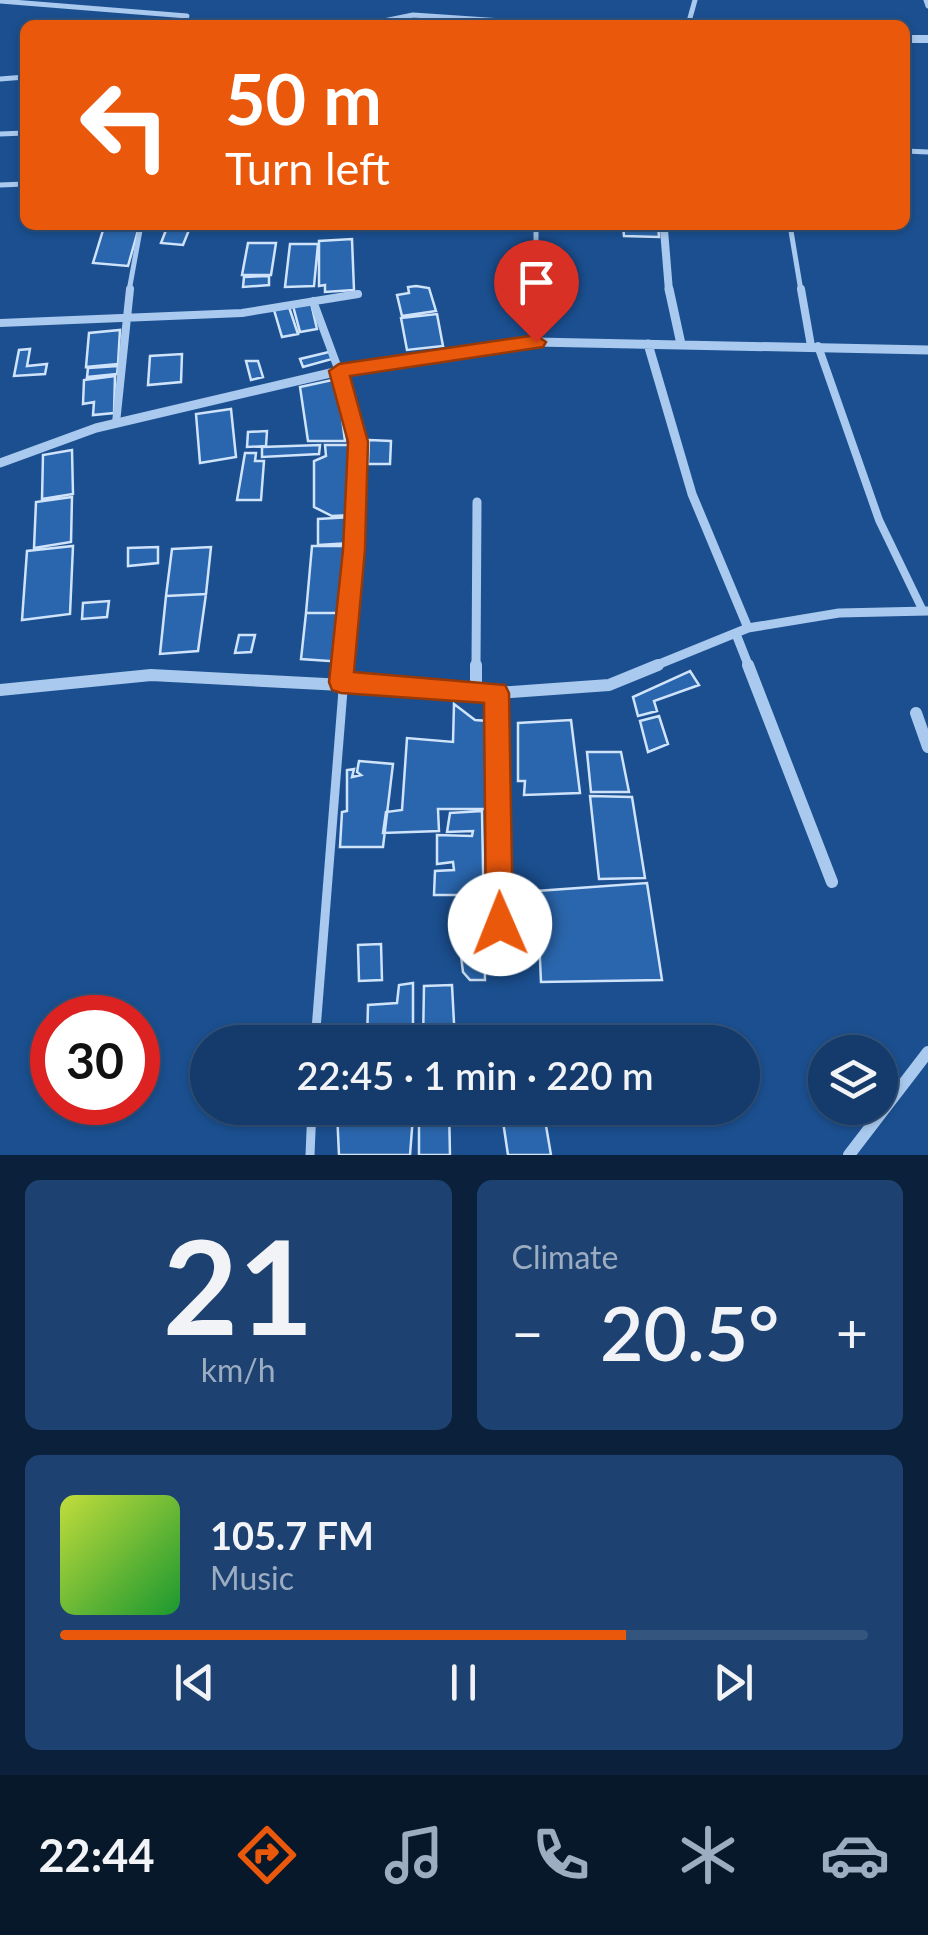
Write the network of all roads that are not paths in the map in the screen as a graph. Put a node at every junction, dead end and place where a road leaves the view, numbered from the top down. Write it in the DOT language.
graph roads {
  1 [pos="0,0"];
  2 [pos="121,0"];
  3 [pos="114,10"];
  4 [pos="187,16"];
  5 [pos="386,20"];
  6 [pos="495,20"];
  7 [pos="141,230"];
  8 [pos="536,230"];
  9 [pos="664,230"];
  10 [pos="791,230"];
  11 [pos="358,294"];
  12 [pos="313,301"];
  13 [pos="124,315"];
  14 [pos="0,323"];
  15 [pos="536,342"];
  16 [pos="648,344"];
  17 [pos="682,344"];
  18 [pos="814,346"];
  19 [pos="928,350"];
  20 [pos="339,371"];
  21 [pos="116,423"];
  22 [pos="0,463"];
  23 [pos="477,502"];
  24 [pos="925,611"];
  25 [pos="748,628"];
  26 [pos="736,634"];
  27 [pos="341,682"];
  28 [pos="0,690"];
  29 [pos="476,692"];
  30 [pos="496,693"];
  31 [pos="916,713"];
  32 [pos="928,746"];
  33 [pos="832,882"];
  34 [pos="500,924"];
  35 [pos="316,1025"];
  36 [pos="928,1052"];
  37 [pos="311,1125"];
  38 [pos="310,1155"];
  39 [pos="849,1155"];
  1 -- 3 [label="lane"];
  2 -- 3 [label="lane"];
  3 -- 4 [label="lane"];
  5 -- 6 [label="lane"];
  7 -- 13 [label="lane"];
  8 -- 15 [label="lane"];
  9 -- 17 [label="street"];
  10 -- 18 [label="lane"];
  11 -- 12 [label="lane"];
  12 -- 13 [label="lane"];
  12 -- 20 [label="lane"];
  13 -- 14 [label="lane"];
  13 -- 21 [label="lane"];
  15 -- 16 [label="street"];
  15 -- 20 [label="street"];
  16 -- 17 [label="street"];
  16 -- 25 [label="street"];
  17 -- 18 [label="street"];
  18 -- 19 [label="street"];
  18 -- 24 [label="lane"];
  20 -- 21 [label="street"];
  20 -- 27 [label="lane"];
  21 -- 22 [label="street"];
  23 -- 29 [label="street"];
  24 -- 25 [label="street"];
  25 -- 26 [label="street"];
  26 -- 30 [label="street"];
  26 -- 33 [label="street"];
  27 -- 28 [label="street"];
  27 -- 29 [label="street"];
  27 -- 35 [label="lane"];
  29 -- 30 [label="street"];
  30 -- 34 [label="street"];
  31 -- 32 [label="street"];
  36 -- 39 [label="street"];
  37 -- 38 [label="lane"];
}
